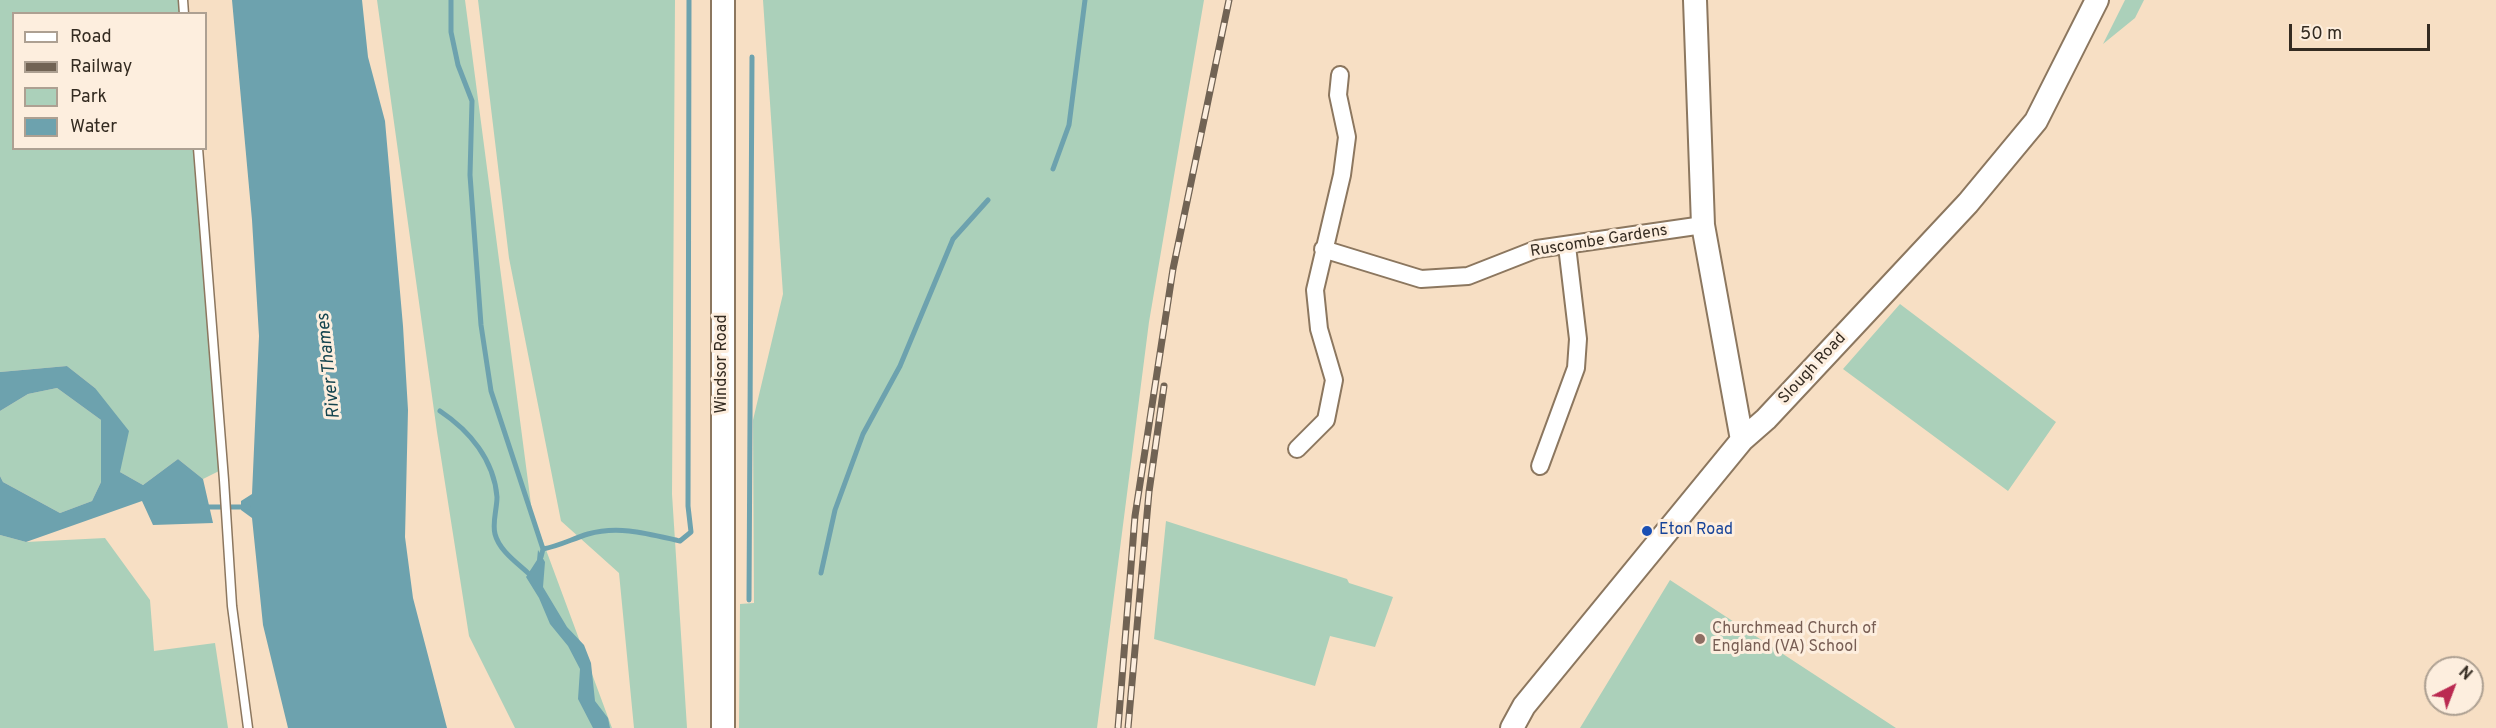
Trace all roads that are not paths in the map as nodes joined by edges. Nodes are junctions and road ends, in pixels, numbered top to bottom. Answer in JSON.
{"nodes":[{"id":1,"x":723,"y":0,"type":"edge"},
{"id":2,"x":1695,"y":0,"type":"edge"},
{"id":3,"x":2097,"y":0,"type":"edge"},
{"id":4,"x":1340,"y":75,"type":"dead end"},
{"id":5,"x":198,"y":150,"type":"edge"},
{"id":6,"x":1703,"y":225,"type":"junction"},
{"id":7,"x":1567,"y":246,"type":"junction"},
{"id":8,"x":1323,"y":249,"type":"junction"},
{"id":9,"x":1742,"y":440,"type":"junction"},
{"id":10,"x":1297,"y":449,"type":"dead end"},
{"id":11,"x":1540,"y":466,"type":"dead end"},
{"id":12,"x":248,"y":728,"type":"edge"},
{"id":13,"x":723,"y":728,"type":"edge"},
{"id":14,"x":1512,"y":728,"type":"edge"}],
"edges":[{"from":1,"to":13,"type":"main road","name":"Windsor Road"},
{"from":2,"to":6,"type":"main road"},
{"from":3,"to":9,"type":"main road","name":"Slough Road"},
{"from":4,"to":8,"type":"street"},
{"from":5,"to":12,"type":"lane"},
{"from":6,"to":7,"type":"street","name":"Ruscombe Gardens"},
{"from":6,"to":9,"type":"main road"},
{"from":7,"to":8,"type":"street","name":"Ruscombe Gardens"},
{"from":7,"to":11,"type":"street"},
{"from":8,"to":10,"type":"street"},
{"from":9,"to":14,"type":"main road","name":"Slough Road"}]}
